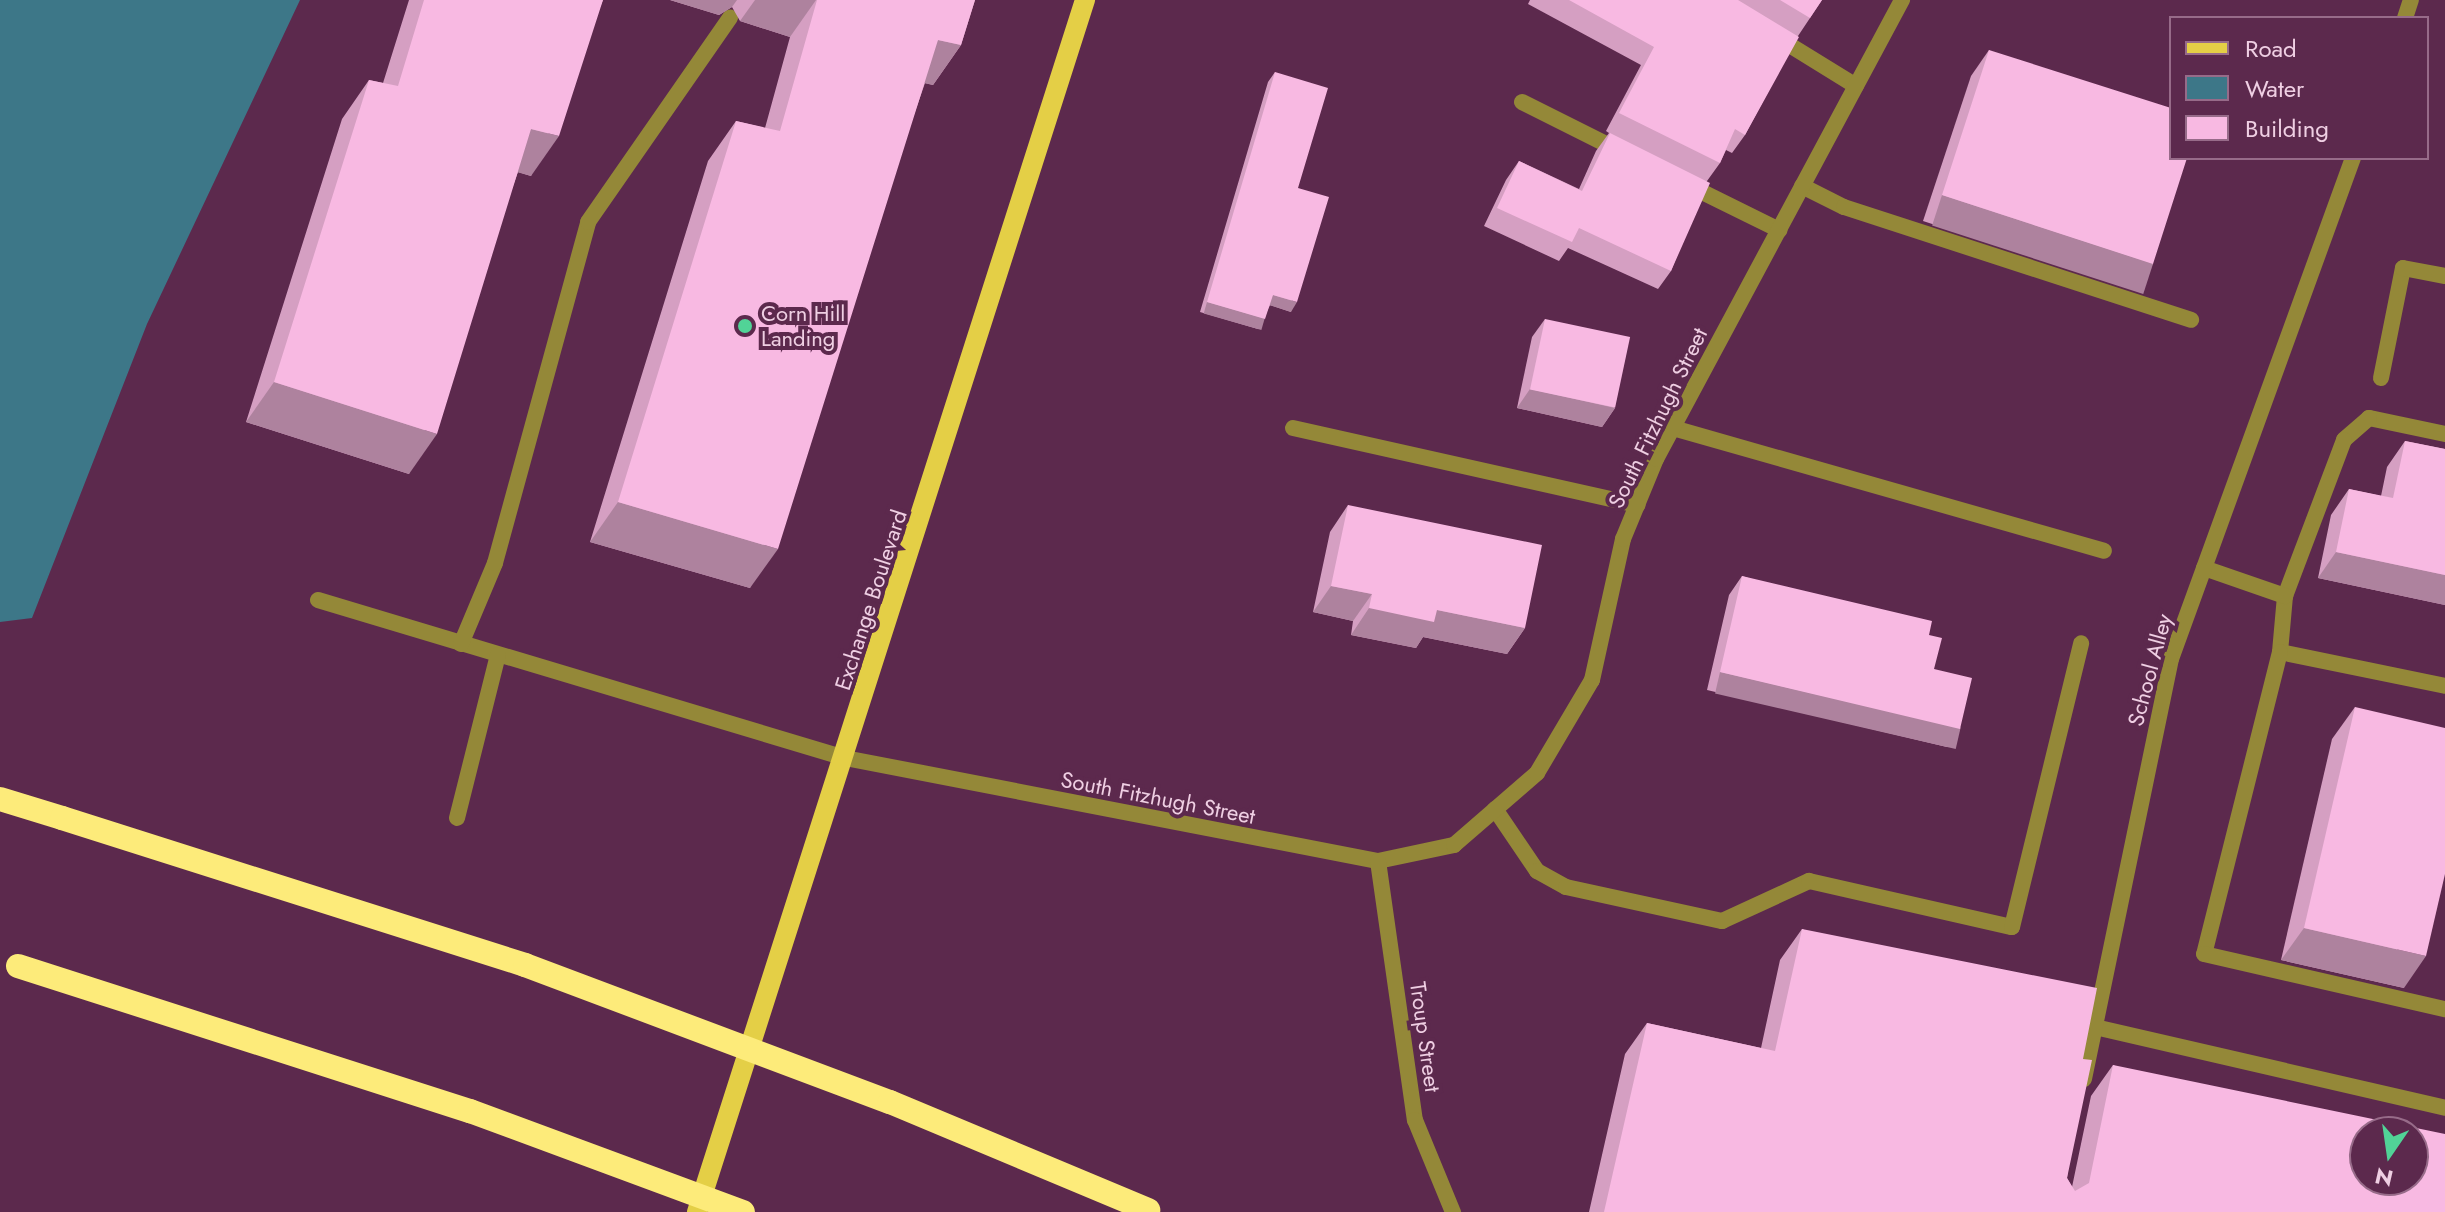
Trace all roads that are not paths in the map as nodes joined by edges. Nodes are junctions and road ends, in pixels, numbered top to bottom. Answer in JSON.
{"nodes":[{"id":1,"x":1085,"y":0,"type":"edge"},
{"id":2,"x":1902,"y":0,"type":"edge"},
{"id":3,"x":730,"y":18,"type":"dead end"},
{"id":4,"x":1755,"y":24,"type":"edge"},
{"id":5,"x":1856,"y":86,"type":"junction"},
{"id":6,"x":1522,"y":102,"type":"dead end"},
{"id":7,"x":1632,"y":157,"type":"edge"},
{"id":8,"x":2352,"y":160,"type":"edge"},
{"id":9,"x":1673,"y":177,"type":"edge"},
{"id":10,"x":1802,"y":186,"type":"junction"},
{"id":11,"x":1779,"y":230,"type":"junction"},
{"id":12,"x":2445,"y":276,"type":"edge"},
{"id":13,"x":2191,"y":320,"type":"dead end"},
{"id":14,"x":2381,"y":378,"type":"dead end"},
{"id":15,"x":1293,"y":428,"type":"dead end"},
{"id":16,"x":1673,"y":428,"type":"junction"},
{"id":17,"x":2445,"y":434,"type":"edge"},
{"id":18,"x":1637,"y":505,"type":"junction"},
{"id":19,"x":2104,"y":551,"type":"dead end"},
{"id":20,"x":2204,"y":568,"type":"junction"},
{"id":21,"x":2285,"y":596,"type":"junction"},
{"id":22,"x":318,"y":600,"type":"dead end"},
{"id":23,"x":2081,"y":643,"type":"dead end"},
{"id":24,"x":461,"y":644,"type":"junction"},
{"id":25,"x":2280,"y":652,"type":"junction"},
{"id":26,"x":498,"y":655,"type":"junction"},
{"id":27,"x":2445,"y":686,"type":"edge"},
{"id":28,"x":845,"y":758,"type":"junction"},
{"id":29,"x":0,"y":799,"type":"edge"},
{"id":30,"x":1495,"y":809,"type":"junction"},
{"id":31,"x":457,"y":818,"type":"dead end"},
{"id":32,"x":1378,"y":861,"type":"junction"},
{"id":33,"x":0,"y":960,"type":"edge"},
{"id":34,"x":2445,"y":1009,"type":"edge"},
{"id":35,"x":2095,"y":1027,"type":"junction"},
{"id":36,"x":2079,"y":1104,"type":"edge"},
{"id":37,"x":2445,"y":1108,"type":"edge"},
{"id":38,"x":1150,"y":1211,"type":"edge"},
{"id":39,"x":697,"y":1212,"type":"edge"},
{"id":40,"x":743,"y":1212,"type":"edge"},
{"id":41,"x":1453,"y":1212,"type":"edge"}],
"edges":[{"from":1,"to":28,"type":"main road","name":"Exchange Boulevard"},
{"from":2,"to":5,"type":"street","name":"South Fitzhugh Street"},
{"from":3,"to":24,"type":"street"},
{"from":4,"to":5,"type":"street"},
{"from":5,"to":10,"type":"street","name":"South Fitzhugh Street"},
{"from":6,"to":7,"type":"street"},
{"from":8,"to":20,"type":"street","name":"School Alley"},
{"from":9,"to":11,"type":"street"},
{"from":10,"to":11,"type":"street","name":"South Fitzhugh Street"},
{"from":10,"to":13,"type":"street"},
{"from":11,"to":16,"type":"street","name":"South Fitzhugh Street"},
{"from":12,"to":14,"type":"street"},
{"from":15,"to":18,"type":"street"},
{"from":16,"to":18,"type":"street","name":"South Fitzhugh Street"},
{"from":16,"to":19,"type":"street"},
{"from":17,"to":21,"type":"street"},
{"from":18,"to":30,"type":"street","name":"South Fitzhugh Street"},
{"from":20,"to":21,"type":"street"},
{"from":20,"to":35,"type":"street","name":"School Alley"},
{"from":21,"to":25,"type":"street"},
{"from":22,"to":24,"type":"street","name":"South Fitzhugh Street"},
{"from":23,"to":30,"type":"street"},
{"from":24,"to":26,"type":"street","name":"South Fitzhugh Street"},
{"from":25,"to":27,"type":"street"},
{"from":25,"to":34,"type":"street"},
{"from":26,"to":28,"type":"street","name":"South Fitzhugh Street"},
{"from":26,"to":31,"type":"street"},
{"from":28,"to":32,"type":"street","name":"South Fitzhugh Street"},
{"from":28,"to":39,"type":"main road","name":"Exchange Boulevard"},
{"from":29,"to":38,"type":"highway","bridge":true},
{"from":30,"to":32,"type":"street","name":"South Fitzhugh Street"},
{"from":32,"to":41,"type":"street","name":"Troup Street"},
{"from":33,"to":40,"type":"highway","bridge":true},
{"from":35,"to":36,"type":"street","name":"School Alley"},
{"from":35,"to":37,"type":"street"}]}
